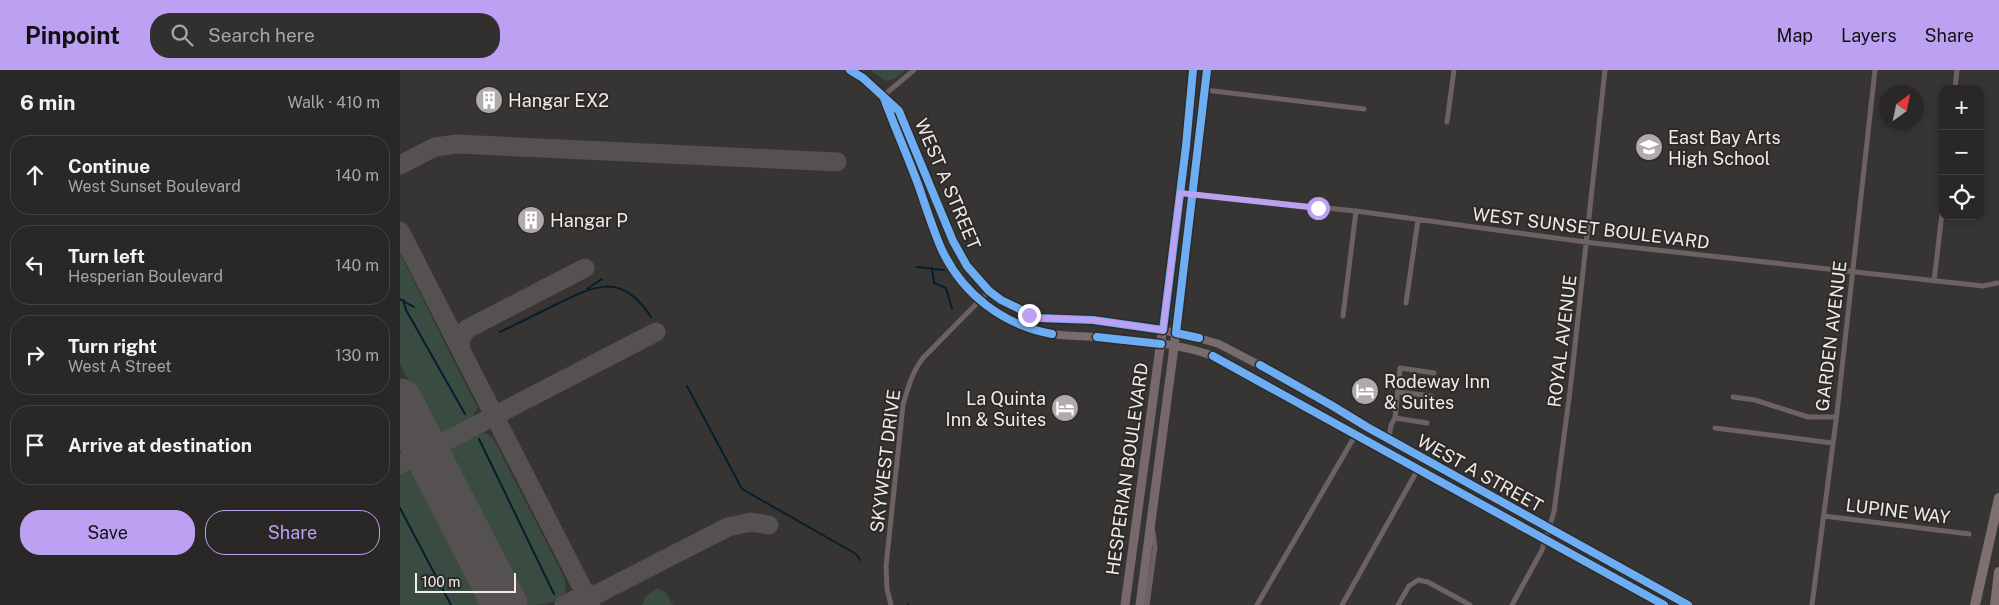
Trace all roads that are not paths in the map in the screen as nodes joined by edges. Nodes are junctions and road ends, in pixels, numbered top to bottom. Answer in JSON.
{"nodes":[{"id":1,"x":850,"y":70,"type":"edge"},
{"id":2,"x":914,"y":70,"type":"edge"},
{"id":3,"x":1193,"y":70,"type":"edge"},
{"id":4,"x":1207,"y":70,"type":"edge"},
{"id":5,"x":1454,"y":70,"type":"edge"},
{"id":6,"x":1605,"y":70,"type":"edge"},
{"id":7,"x":1875,"y":70,"type":"edge"},
{"id":8,"x":1957,"y":70,"type":"edge"},
{"id":9,"x":1955,"y":85,"type":"edge"},
{"id":10,"x":1205,"y":90,"type":"junction"},
{"id":11,"x":883,"y":96,"type":"junction"},
{"id":12,"x":1364,"y":109,"type":"dead end"},
{"id":13,"x":1447,"y":122,"type":"dead end"},
{"id":14,"x":1180,"y":193,"type":"junction"},
{"id":15,"x":1193,"y":195,"type":"junction"},
{"id":16,"x":1356,"y":212,"type":"junction"},
{"id":17,"x":1418,"y":220,"type":"junction"},
{"id":18,"x":1941,"y":220,"type":"edge"},
{"id":19,"x":1587,"y":242,"type":"junction"},
{"id":20,"x":1852,"y":271,"type":"junction"},
{"id":21,"x":1934,"y":281,"type":"junction"},
{"id":22,"x":1997,"y":282,"type":"dead end"},
{"id":23,"x":989,"y":291,"type":"junction"},
{"id":24,"x":980,"y":300,"type":"junction"},
{"id":25,"x":1406,"y":304,"type":"dead end"},
{"id":26,"x":1343,"y":316,"type":"dead end"},
{"id":27,"x":1163,"y":330,"type":"junction"},
{"id":28,"x":1176,"y":333,"type":"junction"},
{"id":29,"x":1160,"y":344,"type":"junction"},
{"id":30,"x":1174,"y":347,"type":"junction"},
{"id":31,"x":1434,"y":373,"type":"dead end"},
{"id":32,"x":1301,"y":388,"type":"junction"},
{"id":33,"x":1398,"y":392,"type":"junction"},
{"id":34,"x":1282,"y":394,"type":"junction"},
{"id":35,"x":1432,"y":396,"type":"dead end"},
{"id":36,"x":1733,"y":397,"type":"dead end"},
{"id":37,"x":1836,"y":417,"type":"junction"},
{"id":38,"x":1395,"y":418,"type":"junction"},
{"id":39,"x":1427,"y":423,"type":"dead end"},
{"id":40,"x":1367,"y":427,"type":"junction"},
{"id":41,"x":1715,"y":428,"type":"dead end"},
{"id":42,"x":1356,"y":434,"type":"junction"},
{"id":43,"x":1389,"y":439,"type":"junction"},
{"id":44,"x":1832,"y":443,"type":"junction"},
{"id":45,"x":1418,"y":469,"type":"junction"},
{"id":46,"x":1999,"y":498,"type":"edge"},
{"id":47,"x":1824,"y":516,"type":"junction"},
{"id":48,"x":1151,"y":519,"type":"junction"},
{"id":49,"x":1549,"y":528,"type":"junction"},
{"id":50,"x":1969,"y":534,"type":"dead end"},
{"id":51,"x":1545,"y":539,"type":"junction"},
{"id":52,"x":1999,"y":572,"type":"edge"},
{"id":53,"x":891,"y":605,"type":"edge"},
{"id":54,"x":1125,"y":605,"type":"edge"},
{"id":55,"x":1140,"y":605,"type":"edge"},
{"id":56,"x":1147,"y":605,"type":"edge"},
{"id":57,"x":1257,"y":605,"type":"edge"},
{"id":58,"x":1342,"y":605,"type":"edge"},
{"id":59,"x":1398,"y":605,"type":"edge"},
{"id":60,"x":1470,"y":605,"type":"edge"},
{"id":61,"x":1512,"y":605,"type":"edge"},
{"id":62,"x":1664,"y":605,"type":"edge"},
{"id":63,"x":1688,"y":605,"type":"edge"},
{"id":64,"x":1812,"y":605,"type":"edge"},
{"id":65,"x":1975,"y":605,"type":"edge"},
{"id":66,"x":1995,"y":605,"type":"edge"}],
"edges":[{"from":1,"to":11,"type":"street"},
{"from":2,"to":11,"type":"street"},
{"from":3,"to":14,"type":"main road","name":"HESPERIAN BOULEVARD"},
{"from":4,"to":10,"type":"main road","name":"HESPERIAN BOULEVARD"},
{"from":5,"to":13,"type":"street"},
{"from":6,"to":19,"type":"street","name":"ROYAL AVENUE"},
{"from":7,"to":20,"type":"street","name":"GARDEN AVENUE"},
{"from":8,"to":9,"type":"street"},
{"from":10,"to":12,"type":"street"},
{"from":10,"to":15,"type":"main road","name":"HESPERIAN BOULEVARD"},
{"from":11,"to":23,"type":"street","name":"WEST A STREET"},
{"from":11,"to":24,"type":"street","name":"WEST A STREET"},
{"from":14,"to":15,"type":"street","name":"WEST SUNSET BOULEVARD"},
{"from":14,"to":27,"type":"main road","name":"HESPERIAN BOULEVARD"},
{"from":15,"to":16,"type":"street","name":"WEST SUNSET BOULEVARD"},
{"from":15,"to":28,"type":"main road","name":"HESPERIAN BOULEVARD"},
{"from":16,"to":17,"type":"street","name":"WEST SUNSET BOULEVARD"},
{"from":16,"to":26,"type":"street"},
{"from":17,"to":19,"type":"street","name":"WEST SUNSET BOULEVARD"},
{"from":17,"to":25,"type":"street"},
{"from":18,"to":21,"type":"street"},
{"from":19,"to":20,"type":"street","name":"WEST SUNSET BOULEVARD"},
{"from":19,"to":49,"type":"street","name":"ROYAL AVENUE"},
{"from":20,"to":21,"type":"street","name":"WEST SUNSET BOULEVARD"},
{"from":20,"to":37,"type":"street","name":"GARDEN AVENUE"},
{"from":21,"to":22,"type":"street","name":"WEST SUNSET BOULEVARD"},
{"from":23,"to":24,"type":"street","name":"SKYWEST DRIVE"},
{"from":23,"to":27,"type":"main road","name":"WEST A STREET"},
{"from":24,"to":29,"type":"main road","name":"WEST A STREET"},
{"from":24,"to":53,"type":"street","name":"SKYWEST DRIVE"},
{"from":27,"to":28,"type":"main road","name":"WEST A STREET"},
{"from":27,"to":29,"type":"main road","name":"HESPERIAN BOULEVARD"},
{"from":28,"to":30,"type":"main road","name":"HESPERIAN BOULEVARD"},
{"from":28,"to":32,"type":"main road","name":"WEST A STREET"},
{"from":29,"to":30,"type":"main road","name":"WEST A STREET"},
{"from":29,"to":54,"type":"main road","name":"HESPERIAN BOULEVARD"},
{"from":30,"to":34,"type":"main road","name":"WEST A STREET"},
{"from":30,"to":48,"type":"main road","name":"HESPERIAN BOULEVARD"},
{"from":31,"to":33,"type":"street"},
{"from":32,"to":34,"type":"main road"},
{"from":32,"to":40,"type":"main road","name":"WEST A STREET"},
{"from":33,"to":35,"type":"street"},
{"from":33,"to":38,"type":"street"},
{"from":34,"to":42,"type":"main road","name":"WEST A STREET"},
{"from":36,"to":37,"type":"street"},
{"from":37,"to":44,"type":"street","name":"GARDEN AVENUE"},
{"from":38,"to":39,"type":"street"},
{"from":38,"to":43,"type":"street"},
{"from":40,"to":42,"type":"main road"},
{"from":40,"to":43,"type":"main road","name":"WEST A STREET"},
{"from":41,"to":44,"type":"street"},
{"from":42,"to":45,"type":"main road","name":"WEST A STREET"},
{"from":42,"to":57,"type":"street"},
{"from":43,"to":49,"type":"main road","name":"WEST A STREET"},
{"from":44,"to":47,"type":"street","name":"GARDEN AVENUE"},
{"from":45,"to":51,"type":"main road","name":"WEST A STREET"},
{"from":45,"to":58,"type":"street"},
{"from":46,"to":65,"type":"highway"},
{"from":47,"to":50,"type":"street","name":"LUPINE WAY"},
{"from":47,"to":64,"type":"street","name":"GARDEN AVENUE"},
{"from":48,"to":55,"type":"main road","name":"HESPERIAN BOULEVARD"},
{"from":48,"to":56,"type":"street","name":"HESPERIAN BOULEVARD"},
{"from":49,"to":51,"type":"street","name":"ROYAL AVENUE"},
{"from":49,"to":63,"type":"main road","name":"WEST A STREET"},
{"from":51,"to":61,"type":"street","name":"ROYAL AVENUE"},
{"from":51,"to":62,"type":"main road","name":"WEST A STREET"},
{"from":52,"to":66,"type":"highway"},
{"from":59,"to":60,"type":"street"}]}
